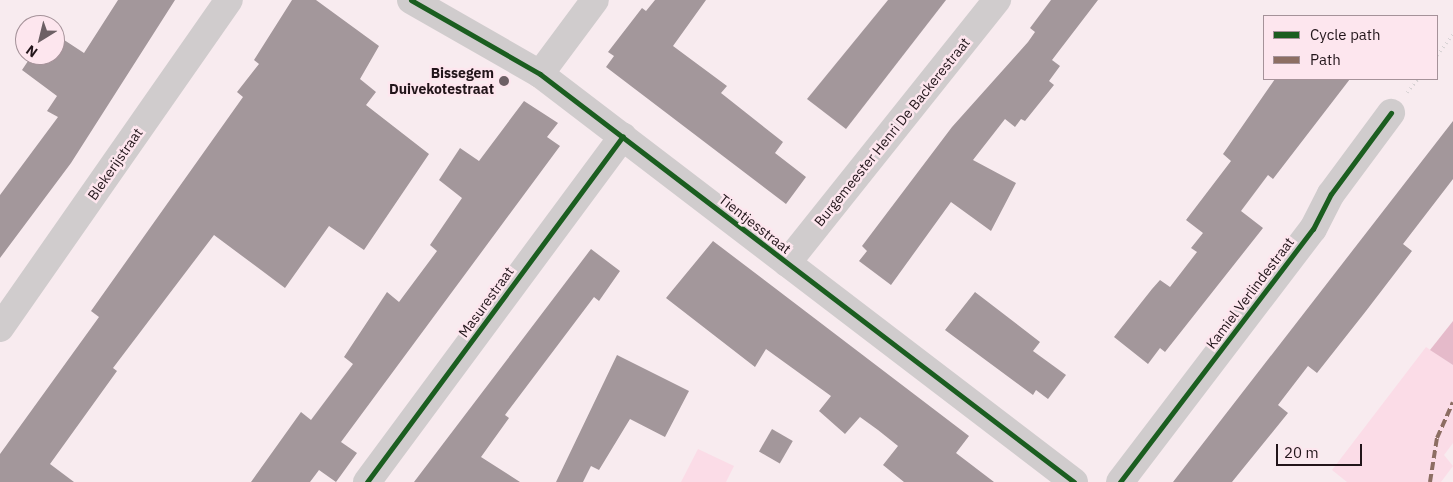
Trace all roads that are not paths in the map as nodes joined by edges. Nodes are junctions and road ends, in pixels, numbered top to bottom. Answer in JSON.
{"nodes":[{"id":1,"x":230,"y":0,"type":"edge"},
{"id":2,"x":411,"y":0,"type":"edge"},
{"id":3,"x":595,"y":0,"type":"edge"},
{"id":4,"x":997,"y":0,"type":"edge"},
{"id":5,"x":540,"y":74,"type":"junction"},
{"id":6,"x":1391,"y":113,"type":"dead end"},
{"id":7,"x":623,"y":136,"type":"junction"},
{"id":8,"x":787,"y":263,"type":"junction"},
{"id":9,"x":0,"y":328,"type":"edge"},
{"id":10,"x":367,"y":482,"type":"edge"},
{"id":11,"x":1074,"y":482,"type":"edge"},
{"id":12,"x":1120,"y":482,"type":"edge"}],
"edges":[{"from":1,"to":9,"type":"street","name":"Blekerijstraat"},
{"from":2,"to":5,"type":"street","name":"Tientjesstraat"},
{"from":3,"to":5,"type":"street"},
{"from":4,"to":8,"type":"street","name":"Burgemeester Henri De Backerestraat"},
{"from":5,"to":7,"type":"street","name":"Tientjesstraat"},
{"from":6,"to":12,"type":"street","name":"Kamiel Verlindestraat"},
{"from":7,"to":8,"type":"street","name":"Tientjesstraat"},
{"from":7,"to":10,"type":"street","name":"Masurestraat"},
{"from":8,"to":11,"type":"street","name":"Tientjesstraat"}]}
